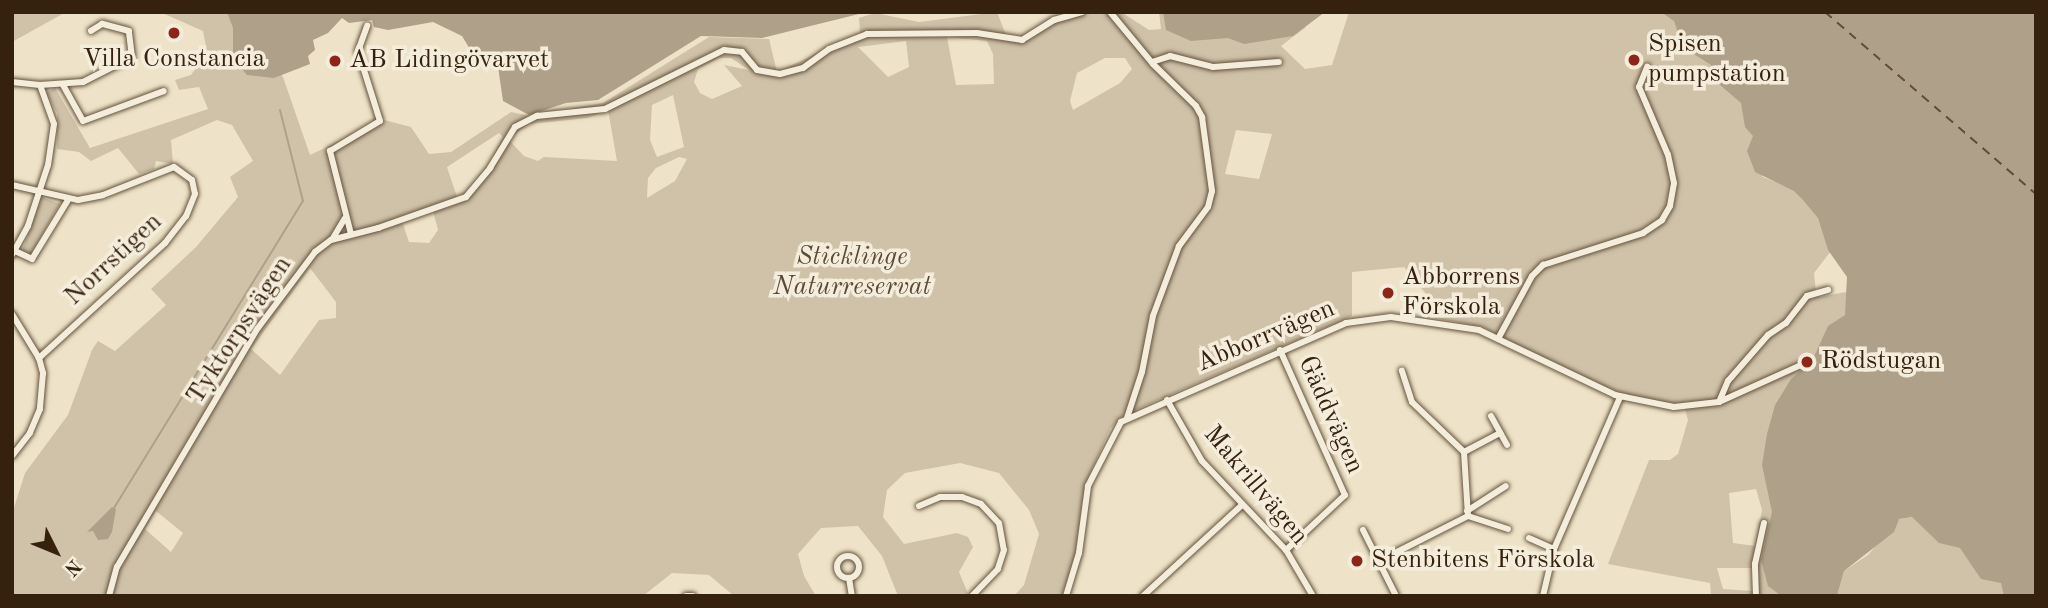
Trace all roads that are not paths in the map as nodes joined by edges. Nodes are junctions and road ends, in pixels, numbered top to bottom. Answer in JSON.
{"nodes":[{"id":1,"x":1082,"y":12,"type":"edge"},
{"id":2,"x":1110,"y":12,"type":"edge"},
{"id":3,"x":368,"y":26,"type":"dead end"},
{"id":4,"x":91,"y":31,"type":"dead end"},
{"id":5,"x":1152,"y":62,"type":"junction"},
{"id":6,"x":1279,"y":62,"type":"dead end"},
{"id":7,"x":1647,"y":67,"type":"dead end"},
{"id":8,"x":12,"y":82,"type":"edge"},
{"id":9,"x":40,"y":85,"type":"junction"},
{"id":10,"x":63,"y":85,"type":"junction"},
{"id":11,"x":164,"y":91,"type":"dead end"},
{"id":12,"x":12,"y":185,"type":"edge"},
{"id":13,"x":39,"y":192,"type":"junction"},
{"id":14,"x":68,"y":200,"type":"junction"},
{"id":15,"x":346,"y":216,"type":"junction"},
{"id":16,"x":351,"y":234,"type":"junction"},
{"id":17,"x":331,"y":240,"type":"junction"},
{"id":18,"x":14,"y":253,"type":"edge"},
{"id":19,"x":1828,"y":289,"type":"dead end"},
{"id":20,"x":12,"y":314,"type":"edge"},
{"id":21,"x":1499,"y":337,"type":"junction"},
{"id":22,"x":1280,"y":350,"type":"junction"},
{"id":23,"x":39,"y":358,"type":"junction"},
{"id":24,"x":1803,"y":364,"type":"dead end"},
{"id":25,"x":1402,"y":372,"type":"dead end"},
{"id":26,"x":1620,"y":397,"type":"junction"},
{"id":27,"x":1167,"y":400,"type":"junction"},
{"id":28,"x":1719,"y":402,"type":"junction"},
{"id":29,"x":1491,"y":416,"type":"dead end"},
{"id":30,"x":1126,"y":418,"type":"junction"},
{"id":31,"x":1500,"y":433,"type":"junction"},
{"id":32,"x":1507,"y":444,"type":"dead end"},
{"id":33,"x":1464,"y":452,"type":"junction"},
{"id":34,"x":12,"y":456,"type":"edge"},
{"id":35,"x":1506,"y":486,"type":"dead end"},
{"id":36,"x":919,"y":506,"type":"dead end"},
{"id":37,"x":1241,"y":506,"type":"junction"},
{"id":38,"x":1467,"y":514,"type":"junction"},
{"id":39,"x":1763,"y":523,"type":"dead end"},
{"id":40,"x":1508,"y":529,"type":"dead end"},
{"id":41,"x":1363,"y":530,"type":"dead end"},
{"id":42,"x":1529,"y":538,"type":"dead end"},
{"id":43,"x":1553,"y":549,"type":"junction"},
{"id":44,"x":1286,"y":550,"type":"junction"},
{"id":45,"x":1379,"y":561,"type":"junction"},
{"id":46,"x":849,"y":578,"type":"dead end"},
{"id":47,"x":109,"y":596,"type":"edge"},
{"id":48,"x":685,"y":596,"type":"edge"},
{"id":49,"x":693,"y":596,"type":"edge"},
{"id":50,"x":852,"y":596,"type":"edge"},
{"id":51,"x":972,"y":596,"type":"edge"},
{"id":52,"x":1066,"y":596,"type":"edge"},
{"id":53,"x":1143,"y":596,"type":"edge"},
{"id":54,"x":1313,"y":596,"type":"edge"},
{"id":55,"x":1396,"y":596,"type":"edge"},
{"id":56,"x":1543,"y":596,"type":"edge"},
{"id":57,"x":1756,"y":596,"type":"edge"}],
"edges":[{"from":1,"to":16,"type":"street","name":"Tyktorpsvägen"},
{"from":2,"to":5,"type":"street"},
{"from":3,"to":15,"type":"street"},
{"from":4,"to":10,"type":"street"},
{"from":5,"to":6,"type":"street"},
{"from":5,"to":30,"type":"street"},
{"from":7,"to":21,"type":"street"},
{"from":8,"to":9,"type":"street"},
{"from":9,"to":10,"type":"street"},
{"from":9,"to":13,"type":"street"},
{"from":10,"to":11,"type":"street"},
{"from":12,"to":13,"type":"street","name":"Norrstigen"},
{"from":13,"to":14,"type":"street","name":"Norrstigen"},
{"from":13,"to":18,"type":"street"},
{"from":14,"to":18,"type":"street"},
{"from":14,"to":23,"type":"street","name":"Norrstigen"},
{"from":15,"to":16,"type":"street"},
{"from":15,"to":17,"type":"street"},
{"from":16,"to":17,"type":"street","name":"Tyktorpsvägen"},
{"from":17,"to":47,"type":"street","name":"Tyktorpsvägen"},
{"from":19,"to":28,"type":"street"},
{"from":20,"to":23,"type":"street"},
{"from":21,"to":22,"type":"street","name":"Abborrvägen"},
{"from":21,"to":26,"type":"street","name":"Abborrvägen"},
{"from":22,"to":27,"type":"street","name":"Abborrvägen"},
{"from":22,"to":44,"type":"street","name":"Gäddvägen"},
{"from":23,"to":34,"type":"street"},
{"from":24,"to":28,"type":"street","name":"Abborrvägen"},
{"from":25,"to":33,"type":"street"},
{"from":26,"to":28,"type":"street","name":"Abborrvägen"},
{"from":26,"to":43,"type":"street"},
{"from":27,"to":30,"type":"street","name":"Abborrvägen"},
{"from":27,"to":37,"type":"street","name":"Makrillvägen"},
{"from":29,"to":31,"type":"street"},
{"from":30,"to":52,"type":"street"},
{"from":31,"to":32,"type":"street"},
{"from":31,"to":33,"type":"street"},
{"from":33,"to":38,"type":"street"},
{"from":35,"to":38,"type":"street"},
{"from":36,"to":51,"type":"street"},
{"from":37,"to":44,"type":"street","name":"Makrillvägen"},
{"from":37,"to":53,"type":"street"},
{"from":38,"to":40,"type":"street"},
{"from":38,"to":45,"type":"street"},
{"from":39,"to":57,"type":"street"},
{"from":41,"to":45,"type":"street"},
{"from":42,"to":43,"type":"street"},
{"from":43,"to":56,"type":"street"},
{"from":44,"to":54,"type":"street","name":"Makrillvägen"},
{"from":45,"to":55,"type":"street"},
{"from":46,"to":50,"type":"street"},
{"from":48,"to":49,"type":"street"}]}
